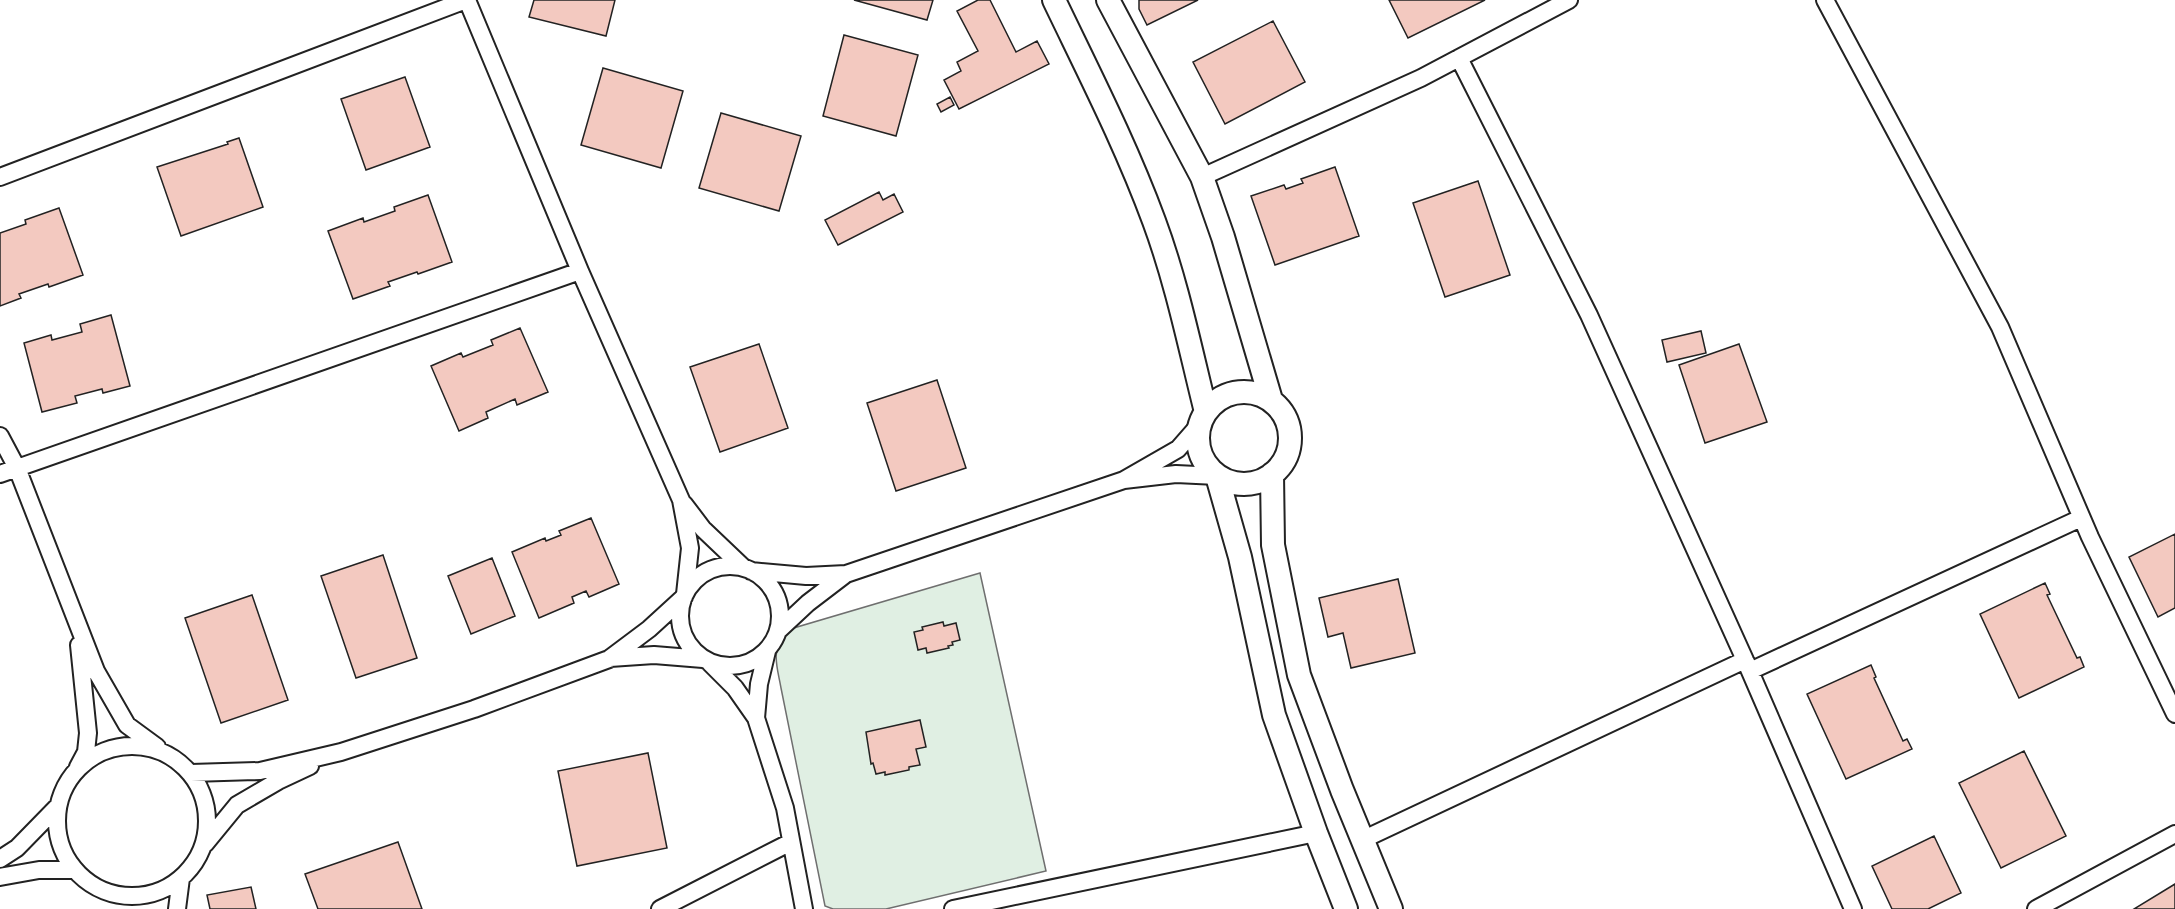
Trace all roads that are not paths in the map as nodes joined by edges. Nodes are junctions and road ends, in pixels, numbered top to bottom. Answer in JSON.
{"nodes":[{"id":1,"x":466,"y":0,"type":"edge"},
{"id":2,"x":1054,"y":0,"type":"edge"},
{"id":3,"x":1108,"y":0,"type":"edge"},
{"id":4,"x":1569,"y":0,"type":"edge"},
{"id":5,"x":1825,"y":0,"type":"edge"},
{"id":6,"x":1540,"y":7,"type":"edge"},
{"id":7,"x":1459,"y":58,"type":"junction"},
{"id":8,"x":0,"y":177,"type":"edge"},
{"id":9,"x":1202,"y":177,"type":"junction"},
{"id":10,"x":580,"y":271,"type":"junction"},
{"id":11,"x":1271,"y":400,"type":"junction"},
{"id":12,"x":1202,"y":418,"type":"junction"},
{"id":13,"x":0,"y":436,"type":"edge"},
{"id":14,"x":17,"y":468,"type":"junction"},
{"id":15,"x":0,"y":474,"type":"edge"},
{"id":16,"x":1272,"y":474,"type":"junction"},
{"id":17,"x":1217,"y":476,"type":"junction"},
{"id":18,"x":1124,"y":480,"type":"junction"},
{"id":19,"x":681,"y":501,"type":"junction"},
{"id":20,"x":2081,"y":518,"type":"junction"},
{"id":21,"x":747,"y":569,"type":"junction"},
{"id":22,"x":846,"y":574,"type":"junction"},
{"id":23,"x":684,"y":595,"type":"junction"},
{"id":24,"x":77,"y":623,"type":"junction"},
{"id":25,"x":778,"y":631,"type":"junction"},
{"id":26,"x":766,"y":651,"type":"junction"},
{"id":27,"x":609,"y":658,"type":"junction"},
{"id":28,"x":706,"y":661,"type":"junction"},
{"id":29,"x":1748,"y":666,"type":"junction"},
{"id":30,"x":2175,"y":714,"type":"edge"},
{"id":31,"x":756,"y":718,"type":"junction"},
{"id":32,"x":164,"y":752,"type":"junction"},
{"id":33,"x":341,"y":752,"type":"junction"},
{"id":34,"x":76,"y":770,"type":"junction"},
{"id":35,"x":191,"y":773,"type":"junction"},
{"id":36,"x":58,"y":806,"type":"junction"},
{"id":37,"x":1316,"y":833,"type":"junction"},
{"id":38,"x":2175,"y":834,"type":"edge"},
{"id":39,"x":1362,"y":840,"type":"junction"},
{"id":40,"x":791,"y":842,"type":"junction"},
{"id":41,"x":203,"y":846,"type":"junction"},
{"id":42,"x":0,"y":859,"type":"edge"},
{"id":43,"x":74,"y":870,"type":"junction"},
{"id":44,"x":0,"y":877,"type":"edge"},
{"id":45,"x":181,"y":878,"type":"junction"},
{"id":46,"x":114,"y":893,"type":"junction"},
{"id":47,"x":127,"y":909,"type":"edge"},
{"id":48,"x":177,"y":909,"type":"edge"},
{"id":49,"x":660,"y":909,"type":"edge"},
{"id":50,"x":804,"y":909,"type":"edge"},
{"id":51,"x":952,"y":909,"type":"edge"},
{"id":52,"x":1346,"y":909,"type":"edge"},
{"id":53,"x":1391,"y":909,"type":"edge"},
{"id":54,"x":1853,"y":909,"type":"edge"},
{"id":55,"x":2036,"y":909,"type":"edge"}],
"edges":[{"from":1,"to":8,"type":"street"},
{"from":1,"to":10,"type":"street"},
{"from":2,"to":12,"type":"main road"},
{"from":3,"to":9,"type":"main road"},
{"from":4,"to":6,"type":"street"},
{"from":5,"to":20,"type":"street"},
{"from":6,"to":7,"type":"street"},
{"from":7,"to":9,"type":"street"},
{"from":7,"to":29,"type":"street"},
{"from":9,"to":11,"type":"main road"},
{"from":10,"to":14,"type":"street"},
{"from":10,"to":19,"type":"street"},
{"from":11,"to":12,"type":"main road"},
{"from":11,"to":16,"type":"main road"},
{"from":12,"to":17,"type":"main road"},
{"from":12,"to":18,"type":"street"},
{"from":13,"to":14,"type":"street"},
{"from":14,"to":15,"type":"street"},
{"from":14,"to":24,"type":"street"},
{"from":16,"to":17,"type":"main road"},
{"from":16,"to":39,"type":"main road"},
{"from":17,"to":18,"type":"street"},
{"from":17,"to":37,"type":"main road"},
{"from":18,"to":22,"type":"street"},
{"from":19,"to":21,"type":"street"},
{"from":19,"to":23,"type":"street"},
{"from":20,"to":29,"type":"street"},
{"from":20,"to":30,"type":"street"},
{"from":21,"to":22,"type":"street"},
{"from":21,"to":23,"type":"street"},
{"from":21,"to":25,"type":"street"},
{"from":22,"to":25,"type":"street"},
{"from":23,"to":27,"type":"street"},
{"from":23,"to":28,"type":"street"},
{"from":24,"to":32,"type":"street"},
{"from":24,"to":34,"type":"street"},
{"from":25,"to":26,"type":"street"},
{"from":26,"to":28,"type":"street"},
{"from":26,"to":31,"type":"street"},
{"from":27,"to":28,"type":"street"},
{"from":27,"to":33,"type":"street"},
{"from":28,"to":31,"type":"street"},
{"from":29,"to":39,"type":"street"},
{"from":29,"to":54,"type":"street"},
{"from":31,"to":40,"type":"street"},
{"from":32,"to":34,"type":"street"},
{"from":32,"to":35,"type":"street"},
{"from":33,"to":35,"type":"street"},
{"from":33,"to":41,"type":"street"},
{"from":34,"to":36,"type":"street"},
{"from":35,"to":41,"type":"street"},
{"from":36,"to":42,"type":"street"},
{"from":36,"to":43,"type":"street"},
{"from":37,"to":51,"type":"street"},
{"from":37,"to":52,"type":"main road"},
{"from":38,"to":55,"type":"street"},
{"from":39,"to":53,"type":"main road"},
{"from":40,"to":49,"type":"street"},
{"from":40,"to":50,"type":"street"},
{"from":41,"to":45,"type":"street"},
{"from":43,"to":44,"type":"street"},
{"from":43,"to":46,"type":"street"},
{"from":45,"to":46,"type":"street"},
{"from":45,"to":48,"type":"street"},
{"from":46,"to":47,"type":"street"}]}
